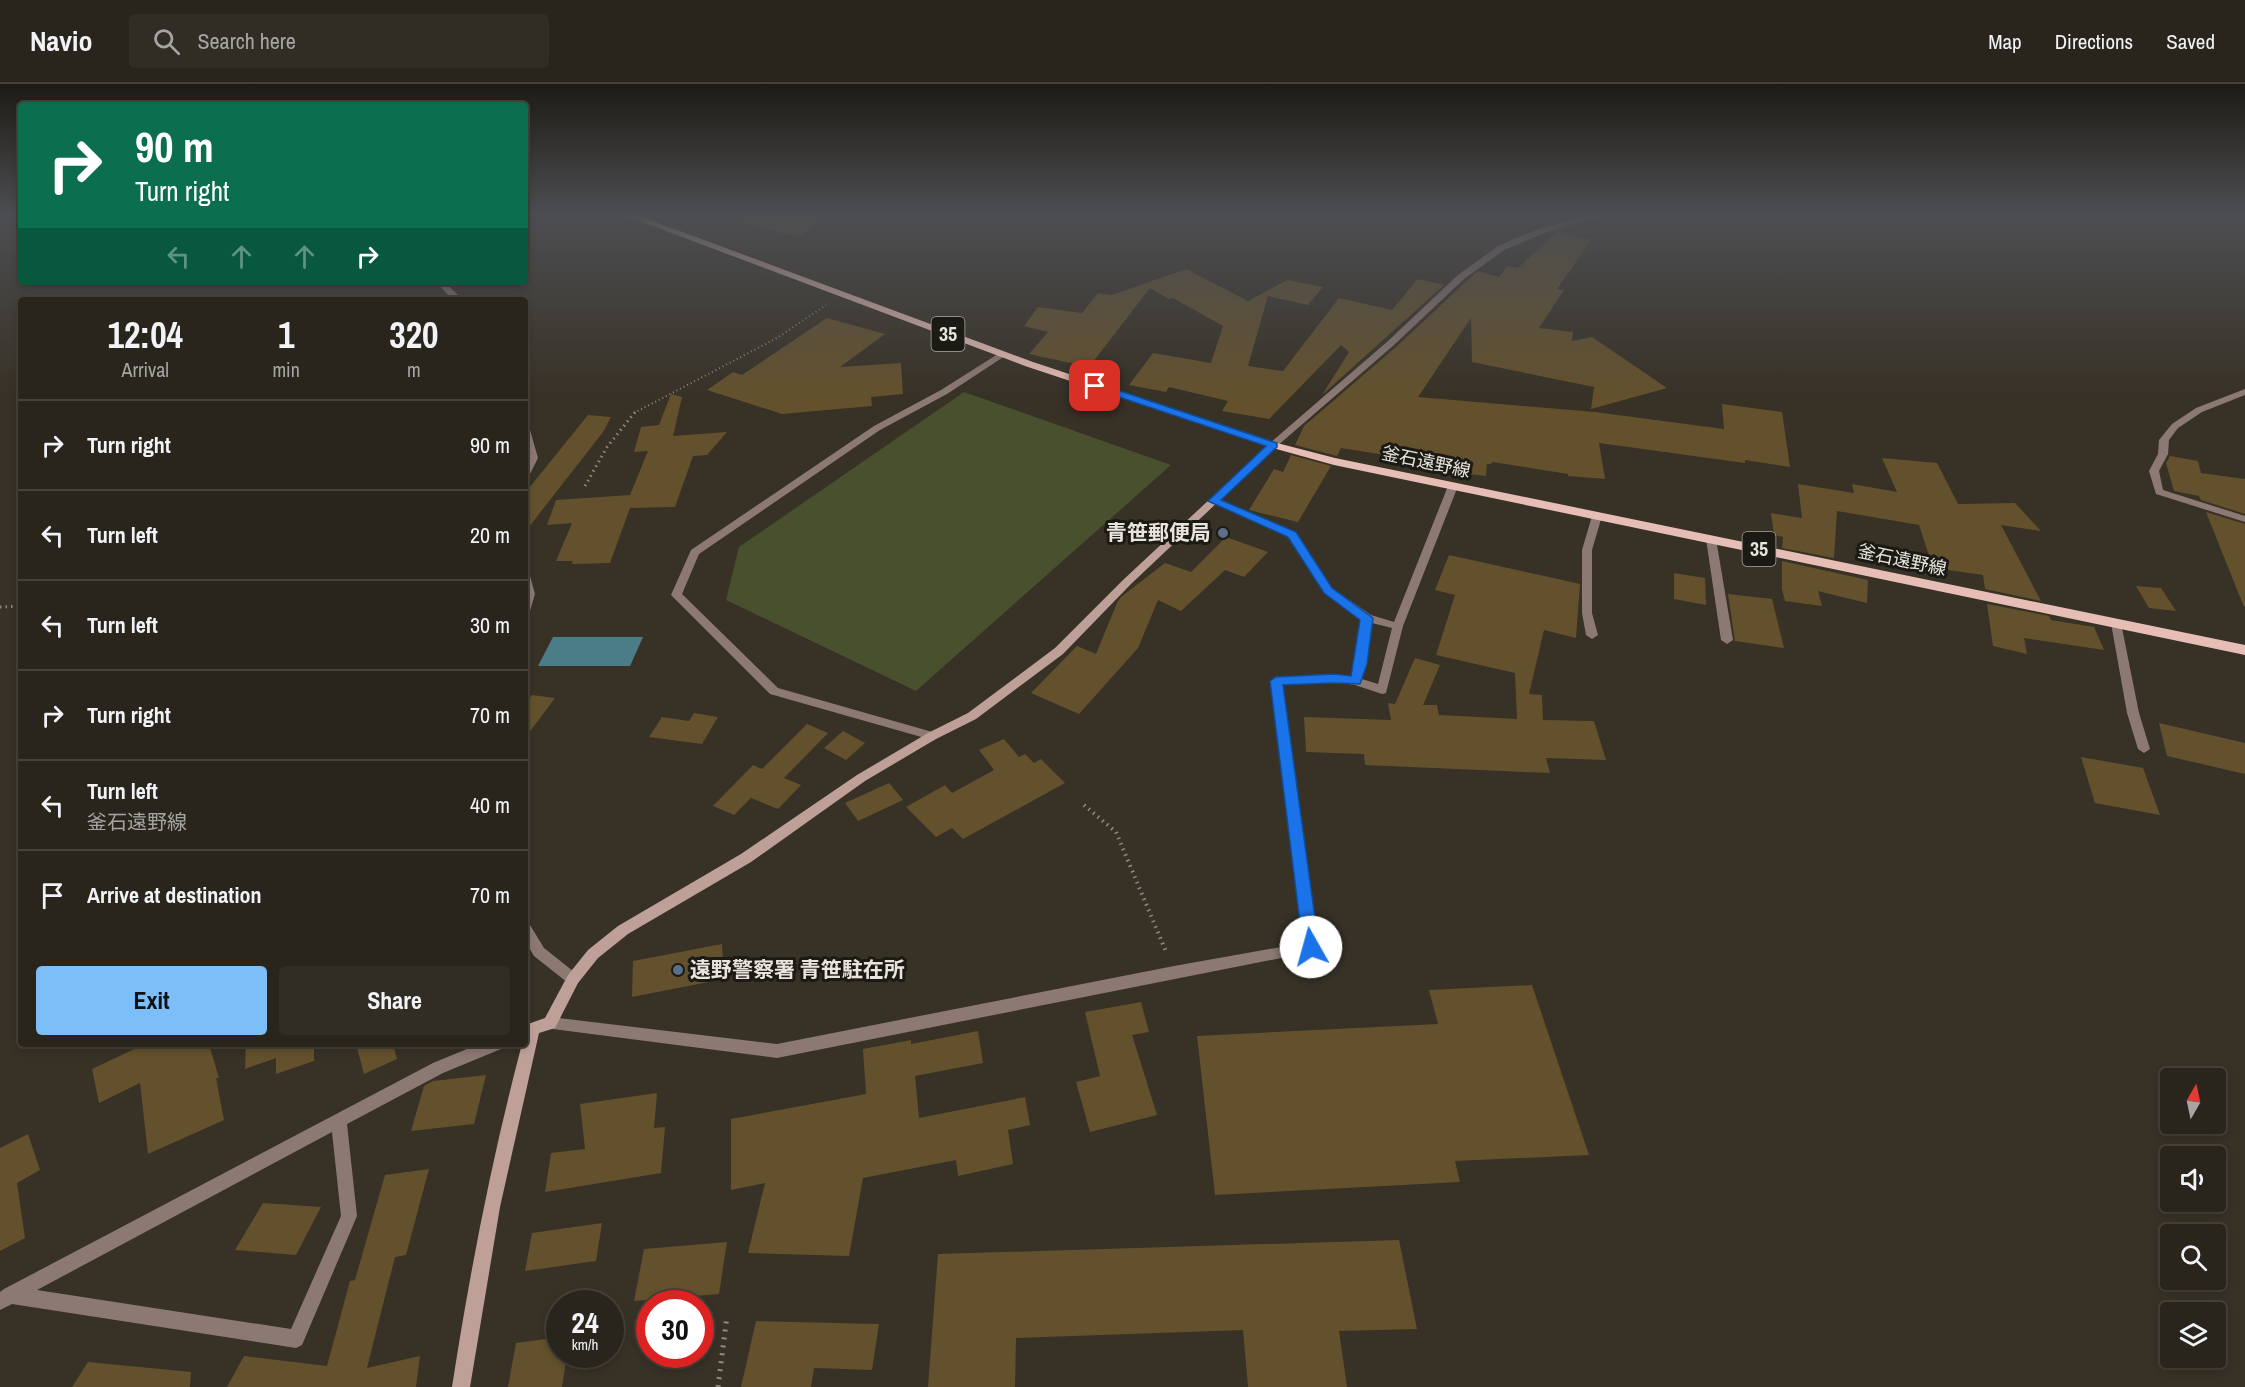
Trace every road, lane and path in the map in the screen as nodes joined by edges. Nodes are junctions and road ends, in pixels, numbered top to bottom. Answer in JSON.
{"nodes":[{"id":1,"x":788,"y":275,"type":"edge"},
{"id":2,"x":1464,"y":275,"type":"edge"},
{"id":3,"x":443,"y":285,"type":"edge"},
{"id":4,"x":842,"y":295,"type":"junction"},
{"id":5,"x":455,"y":297,"type":"edge"},
{"id":6,"x":1004,"y":354,"type":"junction"},
{"id":7,"x":2245,"y":392,"type":"edge"},
{"id":8,"x":528,"y":440,"type":"edge"},
{"id":9,"x":1273,"y":445,"type":"junction"},
{"id":10,"x":528,"y":468,"type":"edge"},
{"id":11,"x":585,"y":486,"type":"dead end"},
{"id":12,"x":1453,"y":486,"type":"junction"},
{"id":13,"x":1214,"y":501,"type":"junction"},
{"id":14,"x":1597,"y":516,"type":"junction"},
{"id":15,"x":2245,"y":519,"type":"edge"},
{"id":16,"x":1711,"y":539,"type":"junction"},
{"id":17,"x":528,"y":581,"type":"edge"},
{"id":18,"x":528,"y":605,"type":"edge"},
{"id":19,"x":18,"y":606,"type":"edge"},
{"id":20,"x":0,"y":607,"type":"edge"},
{"id":21,"x":1367,"y":618,"type":"junction"},
{"id":22,"x":2116,"y":623,"type":"junction"},
{"id":23,"x":1398,"y":626,"type":"junction"},
{"id":24,"x":1592,"y":635,"type":"dead end"},
{"id":25,"x":1727,"y":640,"type":"dead end"},
{"id":26,"x":2245,"y":650,"type":"edge"},
{"id":27,"x":1356,"y":681,"type":"junction"},
{"id":28,"x":932,"y":736,"type":"junction"},
{"id":29,"x":2144,"y":749,"type":"dead end"},
{"id":30,"x":1084,"y":805,"type":"dead end"},
{"id":31,"x":528,"y":934,"type":"edge"},
{"id":32,"x":1174,"y":972,"type":"junction"},
{"id":33,"x":573,"y":979,"type":"junction"},
{"id":34,"x":550,"y":1023,"type":"junction"},
{"id":35,"x":529,"y":1031,"type":"edge"},
{"id":36,"x":489,"y":1047,"type":"edge"},
{"id":37,"x":526,"y":1047,"type":"edge"},
{"id":38,"x":339,"y":1120,"type":"junction"},
{"id":39,"x":5,"y":1298,"type":"edge"},
{"id":40,"x":727,"y":1316,"type":"dead end"},
{"id":41,"x":461,"y":1387,"type":"edge"},
{"id":42,"x":718,"y":1387,"type":"edge"}],
"edges":[{"from":1,"to":4,"type":"main road","name":"釜石遠野線","number":"35"},
{"from":2,"to":9,"type":"street"},
{"from":3,"to":5,"type":"street"},
{"from":4,"to":6,"type":"main road","name":"釜石遠野線","number":"35"},
{"from":4,"to":11,"type":"path"},
{"from":6,"to":9,"type":"main road","name":"釜石遠野線","number":"35"},
{"from":6,"to":28,"type":"street"},
{"from":7,"to":15,"type":"street"},
{"from":8,"to":10,"type":"street"},
{"from":9,"to":12,"type":"main road","name":"釜石遠野線","number":"35"},
{"from":9,"to":13,"type":"street"},
{"from":12,"to":14,"type":"main road","name":"釜石遠野線","number":"35"},
{"from":12,"to":23,"type":"street"},
{"from":13,"to":21,"type":"street"},
{"from":13,"to":28,"type":"street"},
{"from":14,"to":16,"type":"main road","name":"釜石遠野線","number":"35"},
{"from":14,"to":24,"type":"street"},
{"from":16,"to":22,"type":"main road","name":"釜石遠野線","number":"35"},
{"from":16,"to":25,"type":"street"},
{"from":17,"to":18,"type":"street"},
{"from":19,"to":20,"type":"path"},
{"from":21,"to":23,"type":"street"},
{"from":21,"to":27,"type":"street"},
{"from":22,"to":26,"type":"main road","name":"釜石遠野線","number":"35"},
{"from":22,"to":29,"type":"street"},
{"from":23,"to":27,"type":"street"},
{"from":27,"to":32,"type":"street"},
{"from":28,"to":33,"type":"street"},
{"from":30,"to":32,"type":"path"},
{"from":31,"to":33,"type":"street"},
{"from":32,"to":34,"type":"street"},
{"from":33,"to":34,"type":"street"},
{"from":34,"to":35,"type":"street"},
{"from":36,"to":38,"type":"street"},
{"from":37,"to":41,"type":"street"},
{"from":38,"to":39,"type":"street"},
{"from":38,"to":39,"type":"street"},
{"from":40,"to":42,"type":"path"}]}
